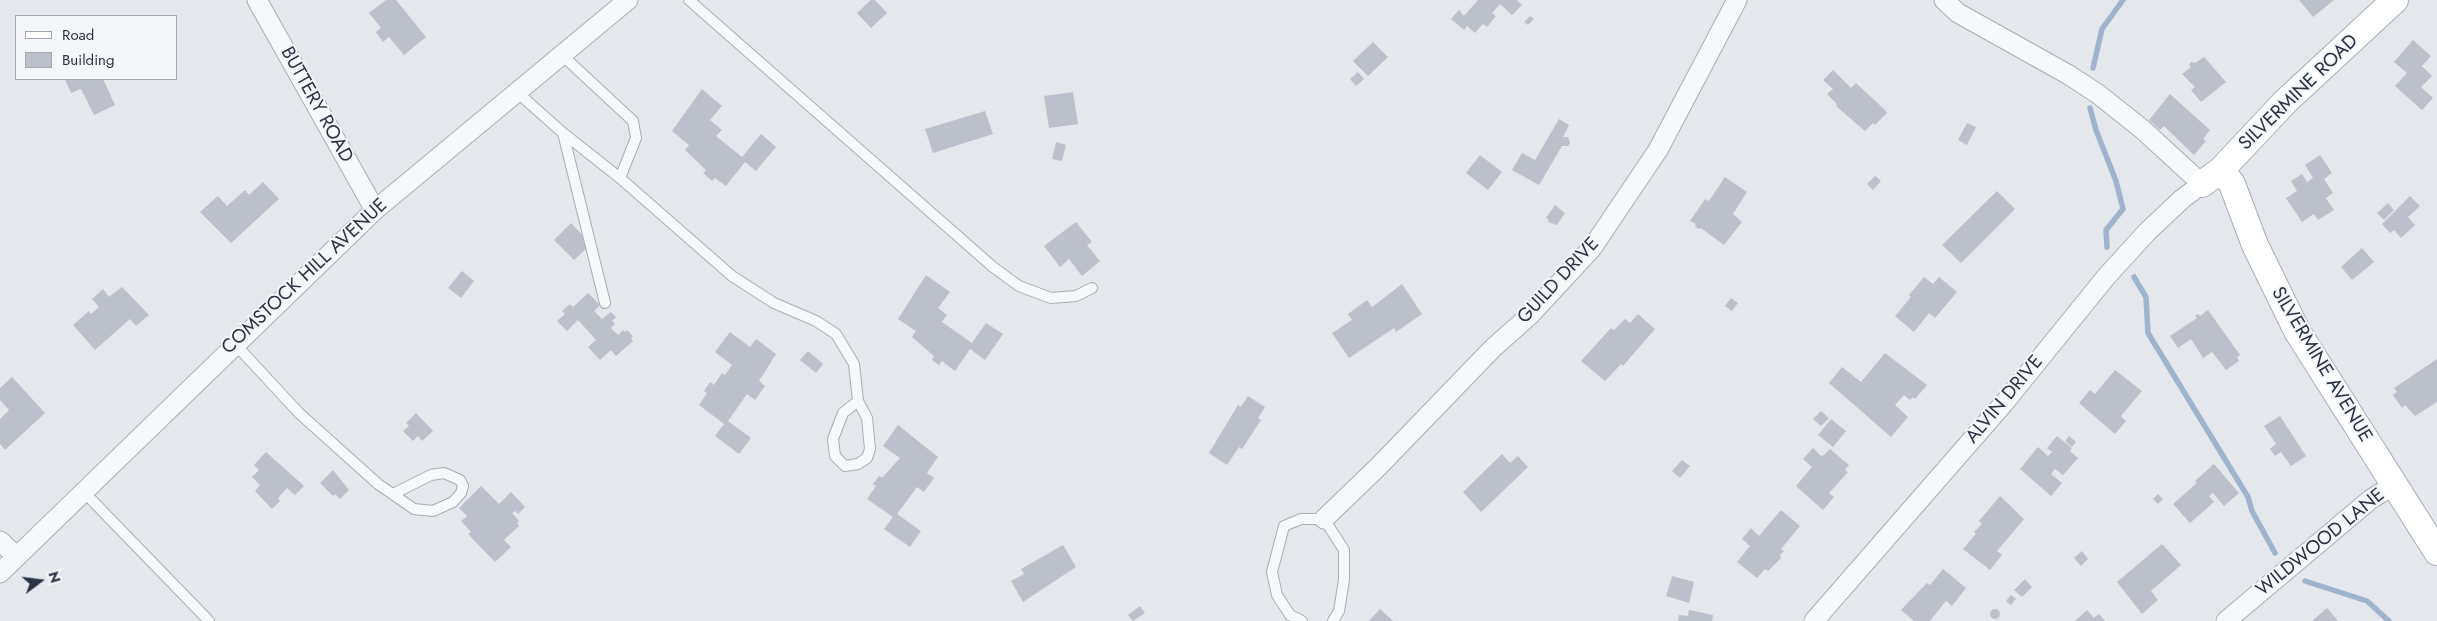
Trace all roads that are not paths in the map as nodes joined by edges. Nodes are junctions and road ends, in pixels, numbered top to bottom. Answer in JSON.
{"nodes":[{"id":1,"x":257,"y":0,"type":"edge"},
{"id":2,"x":628,"y":0,"type":"edge"},
{"id":3,"x":688,"y":0,"type":"edge"},
{"id":4,"x":1737,"y":0,"type":"edge"},
{"id":5,"x":1944,"y":0,"type":"edge"},
{"id":6,"x":2395,"y":0,"type":"edge"},
{"id":7,"x":562,"y":55,"type":"junction"},
{"id":8,"x":518,"y":93,"type":"junction"},
{"id":9,"x":563,"y":133,"type":"junction"},
{"id":10,"x":2211,"y":177,"type":"junction"},
{"id":11,"x":620,"y":178,"type":"junction"},
{"id":12,"x":374,"y":210,"type":"junction"},
{"id":13,"x":1092,"y":288,"type":"dead end"},
{"id":14,"x":605,"y":303,"type":"dead end"},
{"id":15,"x":235,"y":344,"type":"junction"},
{"id":16,"x":858,"y":400,"type":"junction"},
{"id":17,"x":2394,"y":485,"type":"junction"},
{"id":18,"x":83,"y":490,"type":"junction"},
{"id":19,"x":393,"y":494,"type":"junction"},
{"id":20,"x":1324,"y":518,"type":"junction"},
{"id":21,"x":0,"y":541,"type":"edge"},
{"id":22,"x":2437,"y":552,"type":"edge"},
{"id":23,"x":16,"y":556,"type":"junction"},
{"id":24,"x":0,"y":573,"type":"edge"},
{"id":25,"x":209,"y":621,"type":"edge"},
{"id":26,"x":1302,"y":621,"type":"edge"},
{"id":27,"x":1333,"y":621,"type":"edge"},
{"id":28,"x":1814,"y":621,"type":"edge"},
{"id":29,"x":2226,"y":621,"type":"edge"}],
"edges":[{"from":1,"to":12,"type":"street","name":"BUTTERY ROAD"},
{"from":2,"to":7,"type":"street","name":"COMSTOCK HILL AVENUE"},
{"from":3,"to":13,"type":"lane"},
{"from":4,"to":20,"type":"street","name":"GUILD DRIVE"},
{"from":5,"to":10,"type":"street"},
{"from":6,"to":10,"type":"street","name":"SILVERMINE ROAD"},
{"from":7,"to":8,"type":"street","name":"COMSTOCK HILL AVENUE"},
{"from":7,"to":11,"type":"lane"},
{"from":8,"to":9,"type":"lane"},
{"from":8,"to":12,"type":"street","name":"COMSTOCK HILL AVENUE"},
{"from":9,"to":11,"type":"lane"},
{"from":9,"to":14,"type":"lane"},
{"from":10,"to":17,"type":"street","name":"SILVERMINE AVENUE"},
{"from":10,"to":28,"type":"street","name":"ALVIN DRIVE"},
{"from":11,"to":16,"type":"lane"},
{"from":12,"to":15,"type":"street","name":"COMSTOCK HILL AVENUE"},
{"from":15,"to":18,"type":"street","name":"COMSTOCK HILL AVENUE"},
{"from":15,"to":19,"type":"lane"},
{"from":16,"to":16,"type":"lane"},
{"from":17,"to":22,"type":"street","name":"SILVERMINE AVENUE"},
{"from":17,"to":29,"type":"street","name":"WILDWOOD LANE"},
{"from":18,"to":23,"type":"street","name":"COMSTOCK HILL AVENUE"},
{"from":18,"to":25,"type":"lane"},
{"from":19,"to":19,"type":"lane"},
{"from":20,"to":26,"type":"lane"},
{"from":20,"to":27,"type":"lane"},
{"from":21,"to":23,"type":"street"},
{"from":23,"to":24,"type":"street","name":"COMSTOCK HILL AVENUE"}]}
